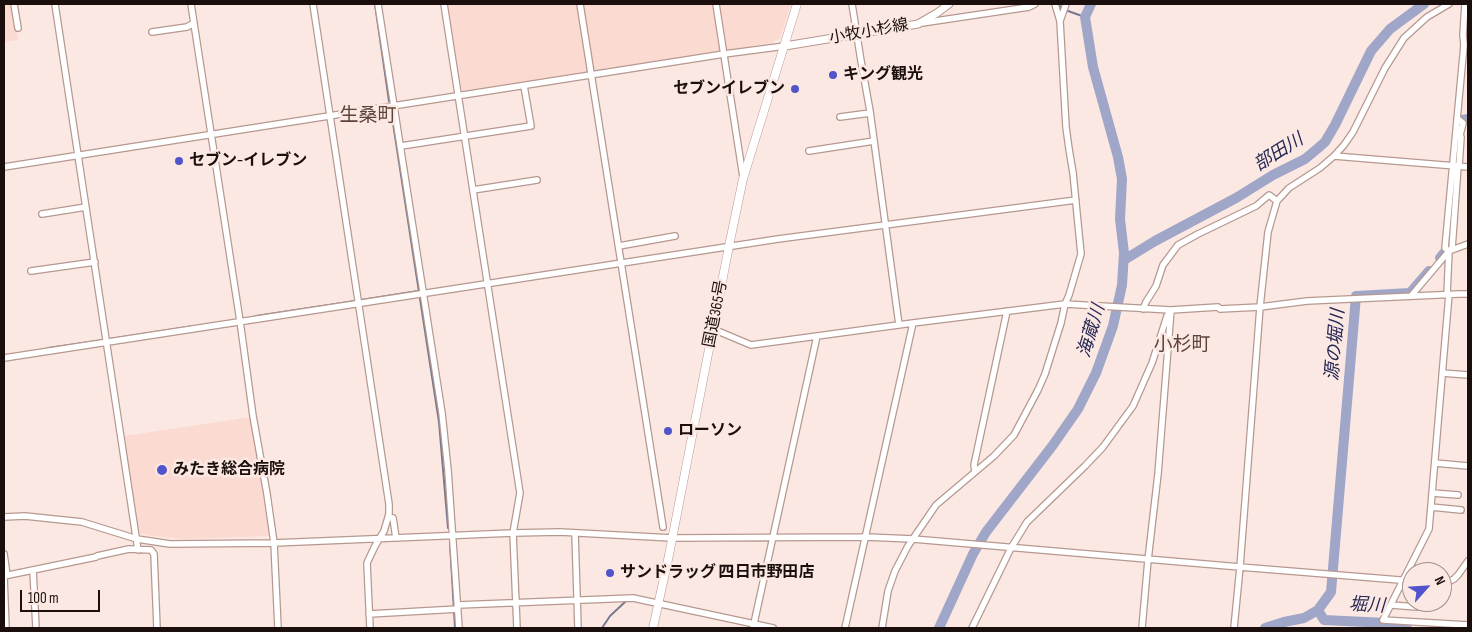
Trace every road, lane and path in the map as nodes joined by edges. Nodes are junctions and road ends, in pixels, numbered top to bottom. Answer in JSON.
{"nodes":[{"id":1,"x":14,"y":4,"type":"edge"},
{"id":2,"x":55,"y":4,"type":"edge"},
{"id":3,"x":190,"y":4,"type":"edge"},
{"id":4,"x":313,"y":4,"type":"edge"},
{"id":5,"x":378,"y":4,"type":"edge"},
{"id":6,"x":444,"y":4,"type":"edge"},
{"id":7,"x":580,"y":4,"type":"edge"},
{"id":8,"x":716,"y":4,"type":"edge"},
{"id":9,"x":797,"y":4,"type":"edge"},
{"id":10,"x":852,"y":4,"type":"edge"},
{"id":11,"x":948,"y":4,"type":"edge"},
{"id":12,"x":1036,"y":4,"type":"edge"},
{"id":13,"x":1055,"y":4,"type":"edge"},
{"id":14,"x":1066,"y":4,"type":"edge"},
{"id":15,"x":1449,"y":4,"type":"edge"},
{"id":16,"x":1465,"y":4,"type":"edge"},
{"id":17,"x":1060,"y":21,"type":"junction"},
{"id":18,"x":194,"y":23,"type":"junction"},
{"id":19,"x":918,"y":24,"type":"junction"},
{"id":20,"x":18,"y":28,"type":"dead end"},
{"id":21,"x":152,"y":32,"type":"dead end"},
{"id":22,"x":857,"y":34,"type":"junction"},
{"id":23,"x":785,"y":46,"type":"junction"},
{"id":24,"x":724,"y":54,"type":"junction"},
{"id":25,"x":591,"y":75,"type":"junction"},
{"id":26,"x":524,"y":86,"type":"junction"},
{"id":27,"x":458,"y":96,"type":"junction"},
{"id":28,"x":394,"y":106,"type":"junction"},
{"id":29,"x":870,"y":112,"type":"junction"},
{"id":30,"x":330,"y":116,"type":"junction"},
{"id":31,"x":840,"y":117,"type":"dead end"},
{"id":32,"x":211,"y":134,"type":"junction"},
{"id":33,"x":464,"y":136,"type":"junction"},
{"id":34,"x":874,"y":141,"type":"junction"},
{"id":35,"x":401,"y":146,"type":"junction"},
{"id":36,"x":809,"y":151,"type":"dead end"},
{"id":37,"x":78,"y":155,"type":"junction"},
{"id":38,"x":1334,"y":156,"type":"junction"},
{"id":39,"x":1456,"y":166,"type":"junction"},
{"id":40,"x":4,"y":167,"type":"edge"},
{"id":41,"x":1468,"y":167,"type":"edge"},
{"id":42,"x":537,"y":180,"type":"dead end"},
{"id":43,"x":743,"y":180,"type":"junction"},
{"id":44,"x":472,"y":190,"type":"junction"},
{"id":45,"x":1076,"y":200,"type":"junction"},
{"id":46,"x":1277,"y":201,"type":"junction"},
{"id":47,"x":86,"y":207,"type":"junction"},
{"id":48,"x":42,"y":214,"type":"dead end"},
{"id":49,"x":886,"y":224,"type":"junction"},
{"id":50,"x":676,"y":236,"type":"dead end"},
{"id":51,"x":1468,"y":244,"type":"edge"},
{"id":52,"x":619,"y":246,"type":"junction"},
{"id":53,"x":729,"y":246,"type":"junction"},
{"id":54,"x":1449,"y":250,"type":"junction"},
{"id":55,"x":95,"y":262,"type":"junction"},
{"id":56,"x":621,"y":263,"type":"junction"},
{"id":57,"x":31,"y":271,"type":"dead end"},
{"id":58,"x":488,"y":284,"type":"junction"},
{"id":59,"x":423,"y":293,"type":"junction"},
{"id":60,"x":1448,"y":294,"type":"junction"},
{"id":61,"x":1468,"y":294,"type":"edge"},
{"id":62,"x":1411,"y":296,"type":"junction"},
{"id":63,"x":358,"y":303,"type":"junction"},
{"id":64,"x":1065,"y":304,"type":"junction"},
{"id":65,"x":1260,"y":307,"type":"junction"},
{"id":66,"x":1142,"y":308,"type":"junction"},
{"id":67,"x":1170,"y":310,"type":"junction"},
{"id":68,"x":1007,"y":311,"type":"junction"},
{"id":69,"x":240,"y":321,"type":"junction"},
{"id":70,"x":913,"y":322,"type":"junction"},
{"id":71,"x":899,"y":325,"type":"junction"},
{"id":72,"x":714,"y":329,"type":"junction"},
{"id":73,"x":817,"y":336,"type":"junction"},
{"id":74,"x":107,"y":342,"type":"junction"},
{"id":75,"x":4,"y":358,"type":"edge"},
{"id":76,"x":1442,"y":373,"type":"junction"},
{"id":77,"x":1468,"y":376,"type":"edge"},
{"id":78,"x":1435,"y":464,"type":"junction"},
{"id":79,"x":1468,"y":466,"type":"edge"},
{"id":80,"x":975,"y":472,"type":"junction"},
{"id":81,"x":1432,"y":493,"type":"junction"},
{"id":82,"x":1458,"y":495,"type":"dead end"},
{"id":83,"x":1431,"y":507,"type":"junction"},
{"id":84,"x":1461,"y":510,"type":"dead end"},
{"id":85,"x":4,"y":517,"type":"edge"},
{"id":86,"x":388,"y":517,"type":"junction"},
{"id":87,"x":663,"y":527,"type":"dead end"},
{"id":88,"x":513,"y":533,"type":"junction"},
{"id":89,"x":575,"y":533,"type":"junction"},
{"id":90,"x":453,"y":536,"type":"junction"},
{"id":91,"x":396,"y":538,"type":"junction"},
{"id":92,"x":672,"y":538,"type":"junction"},
{"id":93,"x":772,"y":538,"type":"junction"},
{"id":94,"x":866,"y":538,"type":"junction"},
{"id":95,"x":380,"y":539,"type":"junction"},
{"id":96,"x":913,"y":539,"type":"junction"},
{"id":97,"x":138,"y":540,"type":"junction"},
{"id":98,"x":274,"y":543,"type":"junction"},
{"id":99,"x":1011,"y":548,"type":"junction"},
{"id":100,"x":138,"y":550,"type":"junction"},
{"id":101,"x":4,"y":554,"type":"edge"},
{"id":102,"x":1148,"y":560,"type":"junction"},
{"id":103,"x":1468,"y":561,"type":"edge"},
{"id":104,"x":1413,"y":562,"type":"edge"},
{"id":105,"x":1240,"y":568,"type":"junction"},
{"id":106,"x":34,"y":570,"type":"junction"},
{"id":107,"x":5,"y":575,"type":"edge"},
{"id":108,"x":1402,"y":580,"type":"edge"},
{"id":109,"x":1452,"y":580,"type":"edge"},
{"id":110,"x":1402,"y":584,"type":"edge"},
{"id":111,"x":577,"y":600,"type":"junction"},
{"id":112,"x":658,"y":602,"type":"junction"},
{"id":113,"x":516,"y":603,"type":"junction"},
{"id":114,"x":1391,"y":605,"type":"junction"},
{"id":115,"x":1402,"y":605,"type":"edge"},
{"id":116,"x":458,"y":608,"type":"junction"},
{"id":117,"x":369,"y":614,"type":"junction"},
{"id":118,"x":1468,"y":625,"type":"edge"},
{"id":119,"x":754,"y":626,"type":"edge"},
{"id":120,"x":6,"y":628,"type":"edge"},
{"id":121,"x":36,"y":628,"type":"edge"},
{"id":122,"x":157,"y":628,"type":"edge"},
{"id":123,"x":278,"y":628,"type":"edge"},
{"id":124,"x":370,"y":628,"type":"edge"},
{"id":125,"x":459,"y":628,"type":"edge"},
{"id":126,"x":517,"y":628,"type":"edge"},
{"id":127,"x":578,"y":628,"type":"edge"},
{"id":128,"x":653,"y":628,"type":"edge"},
{"id":129,"x":773,"y":628,"type":"edge"},
{"id":130,"x":845,"y":628,"type":"edge"},
{"id":131,"x":881,"y":628,"type":"edge"},
{"id":132,"x":972,"y":628,"type":"edge"},
{"id":133,"x":1142,"y":628,"type":"edge"},
{"id":134,"x":1234,"y":628,"type":"edge"}],
"edges":[{"from":1,"to":20,"type":"street"},
{"from":2,"to":37,"type":"street"},
{"from":3,"to":18,"type":"street"},
{"from":4,"to":30,"type":"street"},
{"from":5,"to":28,"type":"street"},
{"from":6,"to":27,"type":"street"},
{"from":7,"to":25,"type":"street"},
{"from":8,"to":24,"type":"street"},
{"from":9,"to":23,"type":"highway","name":"国道365号"},
{"from":10,"to":22,"type":"street"},
{"from":11,"to":19,"type":"main road","name":"小牧小杉線"},
{"from":12,"to":19,"type":"street"},
{"from":13,"to":17,"type":"street"},
{"from":14,"to":17,"type":"street"},
{"from":15,"to":38,"type":"street"},
{"from":16,"to":39,"type":"street"},
{"from":17,"to":45,"type":"street"},
{"from":18,"to":21,"type":"street"},
{"from":18,"to":32,"type":"street"},
{"from":19,"to":22,"type":"main road","name":"小牧小杉線"},
{"from":22,"to":23,"type":"main road","name":"小牧小杉線"},
{"from":22,"to":29,"type":"street"},
{"from":23,"to":24,"type":"street"},
{"from":23,"to":43,"type":"highway","name":"国道365号"},
{"from":24,"to":25,"type":"street"},
{"from":24,"to":43,"type":"street"},
{"from":25,"to":26,"type":"street"},
{"from":25,"to":52,"type":"street"},
{"from":26,"to":27,"type":"street"},
{"from":26,"to":33,"type":"street"},
{"from":27,"to":28,"type":"street"},
{"from":27,"to":33,"type":"street"},
{"from":28,"to":30,"type":"street"},
{"from":28,"to":35,"type":"street"},
{"from":29,"to":31,"type":"street"},
{"from":29,"to":34,"type":"street"},
{"from":30,"to":32,"type":"street"},
{"from":30,"to":63,"type":"street"},
{"from":32,"to":37,"type":"street"},
{"from":32,"to":69,"type":"street"},
{"from":33,"to":35,"type":"street"},
{"from":33,"to":44,"type":"street"},
{"from":34,"to":36,"type":"street"},
{"from":34,"to":49,"type":"street"},
{"from":35,"to":59,"type":"street"},
{"from":37,"to":40,"type":"street"},
{"from":37,"to":47,"type":"street"},
{"from":38,"to":39,"type":"street"},
{"from":38,"to":46,"type":"street"},
{"from":39,"to":41,"type":"street"},
{"from":39,"to":54,"type":"street"},
{"from":42,"to":44,"type":"street"},
{"from":43,"to":53,"type":"highway","name":"国道365号"},
{"from":44,"to":58,"type":"street"},
{"from":45,"to":49,"type":"street"},
{"from":45,"to":64,"type":"street"},
{"from":46,"to":65,"type":"street"},
{"from":46,"to":66,"type":"street"},
{"from":47,"to":48,"type":"street"},
{"from":47,"to":55,"type":"street"},
{"from":49,"to":53,"type":"street"},
{"from":49,"to":71,"type":"street"},
{"from":50,"to":52,"type":"street"},
{"from":51,"to":54,"type":"street"},
{"from":52,"to":56,"type":"street"},
{"from":53,"to":56,"type":"street"},
{"from":53,"to":72,"type":"highway","name":"国道365号"},
{"from":54,"to":60,"type":"street"},
{"from":54,"to":62,"type":"street"},
{"from":55,"to":57,"type":"street"},
{"from":55,"to":74,"type":"street"},
{"from":56,"to":58,"type":"street"},
{"from":56,"to":87,"type":"street"},
{"from":58,"to":59,"type":"street"},
{"from":58,"to":88,"type":"street"},
{"from":59,"to":63,"type":"street"},
{"from":59,"to":90,"type":"street"},
{"from":60,"to":61,"type":"street"},
{"from":60,"to":62,"type":"street"},
{"from":60,"to":76,"type":"street"},
{"from":62,"to":65,"type":"street"},
{"from":63,"to":69,"type":"street"},
{"from":63,"to":86,"type":"street"},
{"from":64,"to":66,"type":"street"},
{"from":64,"to":68,"type":"street"},
{"from":64,"to":80,"type":"street"},
{"from":65,"to":67,"type":"street"},
{"from":65,"to":105,"type":"street"},
{"from":66,"to":67,"type":"street"},
{"from":67,"to":99,"type":"street"},
{"from":67,"to":102,"type":"street"},
{"from":68,"to":70,"type":"street"},
{"from":68,"to":80,"type":"street"},
{"from":69,"to":74,"type":"street"},
{"from":69,"to":98,"type":"street"},
{"from":70,"to":71,"type":"street"},
{"from":70,"to":94,"type":"street"},
{"from":71,"to":73,"type":"street"},
{"from":72,"to":73,"type":"street"},
{"from":72,"to":92,"type":"highway","name":"国道365号"},
{"from":73,"to":93,"type":"street"},
{"from":74,"to":75,"type":"street"},
{"from":74,"to":97,"type":"street"},
{"from":76,"to":77,"type":"street"},
{"from":76,"to":78,"type":"street"},
{"from":78,"to":79,"type":"street"},
{"from":78,"to":81,"type":"street"},
{"from":80,"to":96,"type":"street"},
{"from":81,"to":82,"type":"street"},
{"from":81,"to":83,"type":"street"},
{"from":83,"to":84,"type":"street"},
{"from":83,"to":104,"type":"street"},
{"from":85,"to":97,"type":"street"},
{"from":86,"to":91,"type":"street"},
{"from":86,"to":95,"type":"street"},
{"from":88,"to":89,"type":"street"},
{"from":88,"to":90,"type":"street"},
{"from":88,"to":113,"type":"street"},
{"from":89,"to":92,"type":"street"},
{"from":89,"to":111,"type":"street"},
{"from":90,"to":91,"type":"street"},
{"from":90,"to":116,"type":"street"},
{"from":91,"to":95,"type":"street"},
{"from":92,"to":93,"type":"street"},
{"from":92,"to":112,"type":"highway","name":"国道365号"},
{"from":93,"to":94,"type":"street"},
{"from":93,"to":119,"type":"street"},
{"from":94,"to":96,"type":"street"},
{"from":94,"to":130,"type":"street"},
{"from":95,"to":98,"type":"street"},
{"from":95,"to":117,"type":"street"},
{"from":96,"to":99,"type":"street"},
{"from":96,"to":131,"type":"street"},
{"from":97,"to":98,"type":"street"},
{"from":97,"to":100,"type":"street"},
{"from":98,"to":123,"type":"street"},
{"from":99,"to":102,"type":"street"},
{"from":99,"to":132,"type":"street"},
{"from":100,"to":106,"type":"street"},
{"from":100,"to":122,"type":"street"},
{"from":101,"to":107,"type":"street"},
{"from":102,"to":105,"type":"street"},
{"from":102,"to":133,"type":"street"},
{"from":103,"to":109,"type":"street"},
{"from":105,"to":108,"type":"street"},
{"from":105,"to":134,"type":"street"},
{"from":106,"to":107,"type":"street"},
{"from":106,"to":121,"type":"street"},
{"from":107,"to":120,"type":"street"},
{"from":110,"to":114,"type":"street"},
{"from":111,"to":112,"type":"street"},
{"from":111,"to":113,"type":"street"},
{"from":111,"to":127,"type":"street"},
{"from":112,"to":119,"type":"street"},
{"from":112,"to":128,"type":"highway","name":"国道365号"},
{"from":113,"to":116,"type":"street"},
{"from":113,"to":126,"type":"street"},
{"from":114,"to":115,"type":"street"},
{"from":114,"to":118,"type":"street"},
{"from":116,"to":117,"type":"street"},
{"from":116,"to":125,"type":"street"},
{"from":117,"to":124,"type":"street"},
{"from":119,"to":129,"type":"street"}]}
